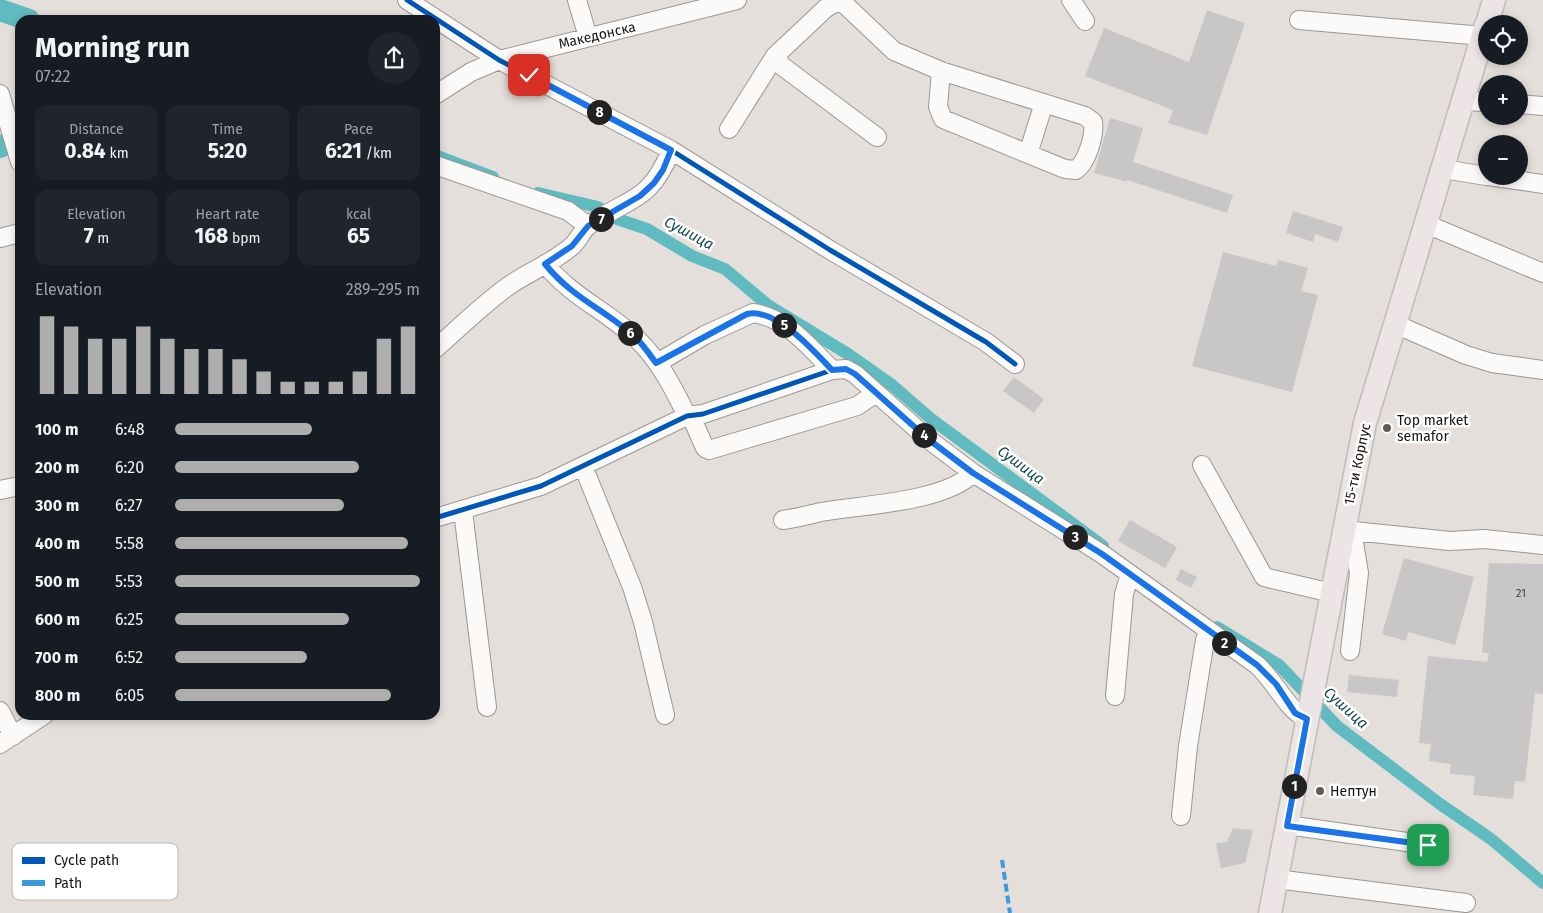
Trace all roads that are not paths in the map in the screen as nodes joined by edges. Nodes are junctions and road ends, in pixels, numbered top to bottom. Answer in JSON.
{"nodes":[{"id":1,"x":407,"y":0,"type":"edge"},
{"id":2,"x":577,"y":0,"type":"edge"},
{"id":3,"x":737,"y":0,"type":"edge"},
{"id":4,"x":840,"y":0,"type":"edge"},
{"id":5,"x":1071,"y":0,"type":"edge"},
{"id":6,"x":1494,"y":0,"type":"edge"},
{"id":7,"x":430,"y":15,"type":"edge"},
{"id":8,"x":1489,"y":15,"type":"edge"},
{"id":9,"x":1299,"y":20,"type":"dead end"},
{"id":10,"x":1085,"y":21,"type":"dead end"},
{"id":11,"x":440,"y":22,"type":"edge"},
{"id":12,"x":1478,"y":28,"type":"edge"},
{"id":13,"x":588,"y":37,"type":"junction"},
{"id":14,"x":1478,"y":51,"type":"edge"},
{"id":15,"x":775,"y":56,"type":"junction"},
{"id":16,"x":499,"y":60,"type":"junction"},
{"id":17,"x":941,"y":70,"type":"junction"},
{"id":18,"x":440,"y":92,"type":"edge"},
{"id":19,"x":0,"y":94,"type":"edge"},
{"id":20,"x":1463,"y":101,"type":"junction"},
{"id":21,"x":1478,"y":102,"type":"edge"},
{"id":22,"x":1044,"y":103,"type":"junction"},
{"id":23,"x":1528,"y":105,"type":"edge"},
{"id":24,"x":1543,"y":106,"type":"edge"},
{"id":25,"x":729,"y":129,"type":"dead end"},
{"id":26,"x":877,"y":137,"type":"dead end"},
{"id":27,"x":15,"y":145,"type":"edge"},
{"id":28,"x":671,"y":150,"type":"junction"},
{"id":29,"x":1028,"y":154,"type":"junction"},
{"id":30,"x":440,"y":167,"type":"edge"},
{"id":31,"x":1442,"y":169,"type":"junction"},
{"id":32,"x":1478,"y":175,"type":"edge"},
{"id":33,"x":1528,"y":182,"type":"edge"},
{"id":34,"x":1543,"y":184,"type":"edge"},
{"id":35,"x":601,"y":219,"type":"junction"},
{"id":36,"x":1426,"y":224,"type":"junction"},
{"id":37,"x":15,"y":234,"type":"edge"},
{"id":38,"x":0,"y":238,"type":"edge"},
{"id":39,"x":545,"y":264,"type":"junction"},
{"id":40,"x":1543,"y":273,"type":"edge"},
{"id":41,"x":1395,"y":324,"type":"junction"},
{"id":42,"x":440,"y":345,"type":"edge"},
{"id":43,"x":656,"y":363,"type":"junction"},
{"id":44,"x":1015,"y":364,"type":"dead end"},
{"id":45,"x":832,"y":370,"type":"junction"},
{"id":46,"x":1543,"y":370,"type":"edge"},
{"id":47,"x":876,"y":393,"type":"junction"},
{"id":48,"x":689,"y":416,"type":"junction"},
{"id":49,"x":1202,"y":465,"type":"dead end"},
{"id":50,"x":583,"y":466,"type":"junction"},
{"id":51,"x":973,"y":473,"type":"junction"},
{"id":52,"x":15,"y":487,"type":"edge"},
{"id":53,"x":0,"y":490,"type":"edge"},
{"id":54,"x":463,"y":511,"type":"junction"},
{"id":55,"x":440,"y":517,"type":"edge"},
{"id":56,"x":783,"y":520,"type":"dead end"},
{"id":57,"x":1348,"y":530,"type":"junction"},
{"id":58,"x":1543,"y":545,"type":"edge"},
{"id":59,"x":1130,"y":574,"type":"junction"},
{"id":60,"x":1332,"y":593,"type":"junction"},
{"id":61,"x":1209,"y":632,"type":"junction"},
{"id":62,"x":1350,"y":651,"type":"dead end"},
{"id":63,"x":1115,"y":696,"type":"dead end"},
{"id":64,"x":487,"y":707,"type":"dead end"},
{"id":65,"x":0,"y":711,"type":"edge"},
{"id":66,"x":665,"y":715,"type":"dead end"},
{"id":67,"x":1308,"y":715,"type":"junction"},
{"id":68,"x":36,"y":720,"type":"edge"},
{"id":69,"x":6,"y":740,"type":"edge"},
{"id":70,"x":1181,"y":816,"type":"dead end"},
{"id":71,"x":1287,"y":826,"type":"junction"},
{"id":72,"x":1428,"y":845,"type":"dead end"},
{"id":73,"x":1276,"y":879,"type":"junction"},
{"id":74,"x":1466,"y":903,"type":"dead end"},
{"id":75,"x":1270,"y":913,"type":"edge"}],
"edges":[{"from":1,"to":7,"type":"street"},
{"from":2,"to":13,"type":"street"},
{"from":3,"to":13,"type":"street","name":"Македонска"},
{"from":4,"to":15,"type":"street"},
{"from":4,"to":17,"type":"street"},
{"from":5,"to":10,"type":"street"},
{"from":6,"to":8,"type":"main road","name":"15-ти Корпус"},
{"from":9,"to":12,"type":"street"},
{"from":11,"to":16,"type":"street"},
{"from":13,"to":16,"type":"street","name":"Македонска"},
{"from":14,"to":20,"type":"main road","name":"15-ти Корпус"},
{"from":15,"to":25,"type":"street"},
{"from":15,"to":26,"type":"street"},
{"from":16,"to":18,"type":"street","name":"Македонска"},
{"from":16,"to":28,"type":"street"},
{"from":17,"to":22,"type":"street"},
{"from":17,"to":29,"type":"street"},
{"from":19,"to":27,"type":"street"},
{"from":20,"to":21,"type":"street"},
{"from":20,"to":31,"type":"main road","name":"15-ти Корпус"},
{"from":22,"to":29,"type":"street"},
{"from":22,"to":29,"type":"street"},
{"from":23,"to":24,"type":"street"},
{"from":28,"to":35,"type":"street"},
{"from":28,"to":44,"type":"street"},
{"from":30,"to":35,"type":"street"},
{"from":31,"to":32,"type":"street"},
{"from":31,"to":36,"type":"main road","name":"15-ти Корпус"},
{"from":33,"to":34,"type":"street"},
{"from":35,"to":39,"type":"street"},
{"from":36,"to":40,"type":"street"},
{"from":36,"to":41,"type":"main road","name":"15-ти Корпус"},
{"from":37,"to":38,"type":"street"},
{"from":39,"to":42,"type":"street"},
{"from":39,"to":43,"type":"street"},
{"from":41,"to":46,"type":"street"},
{"from":41,"to":57,"type":"main road","name":"15-ти Корпус"},
{"from":43,"to":45,"type":"street"},
{"from":43,"to":48,"type":"street"},
{"from":45,"to":47,"type":"street"},
{"from":45,"to":48,"type":"street"},
{"from":47,"to":48,"type":"street"},
{"from":47,"to":51,"type":"street"},
{"from":48,"to":50,"type":"street"},
{"from":49,"to":60,"type":"street"},
{"from":50,"to":54,"type":"street"},
{"from":50,"to":66,"type":"street"},
{"from":51,"to":56,"type":"street"},
{"from":51,"to":59,"type":"street"},
{"from":52,"to":53,"type":"street"},
{"from":54,"to":55,"type":"street"},
{"from":54,"to":64,"type":"street"},
{"from":57,"to":58,"type":"street"},
{"from":57,"to":60,"type":"main road","name":"15-ти Корпус"},
{"from":57,"to":62,"type":"street"},
{"from":59,"to":61,"type":"street"},
{"from":59,"to":63,"type":"street"},
{"from":60,"to":67,"type":"main road","name":"15-ти Корпус"},
{"from":61,"to":67,"type":"street"},
{"from":61,"to":70,"type":"street"},
{"from":65,"to":69,"type":"street"},
{"from":67,"to":71,"type":"main road","name":"15-ти Корпус"},
{"from":68,"to":69,"type":"street"},
{"from":71,"to":72,"type":"street"},
{"from":71,"to":73,"type":"main road","name":"15-ти Корпус"},
{"from":73,"to":74,"type":"street"},
{"from":73,"to":75,"type":"main road","name":"15-ти Корпус"}]}
